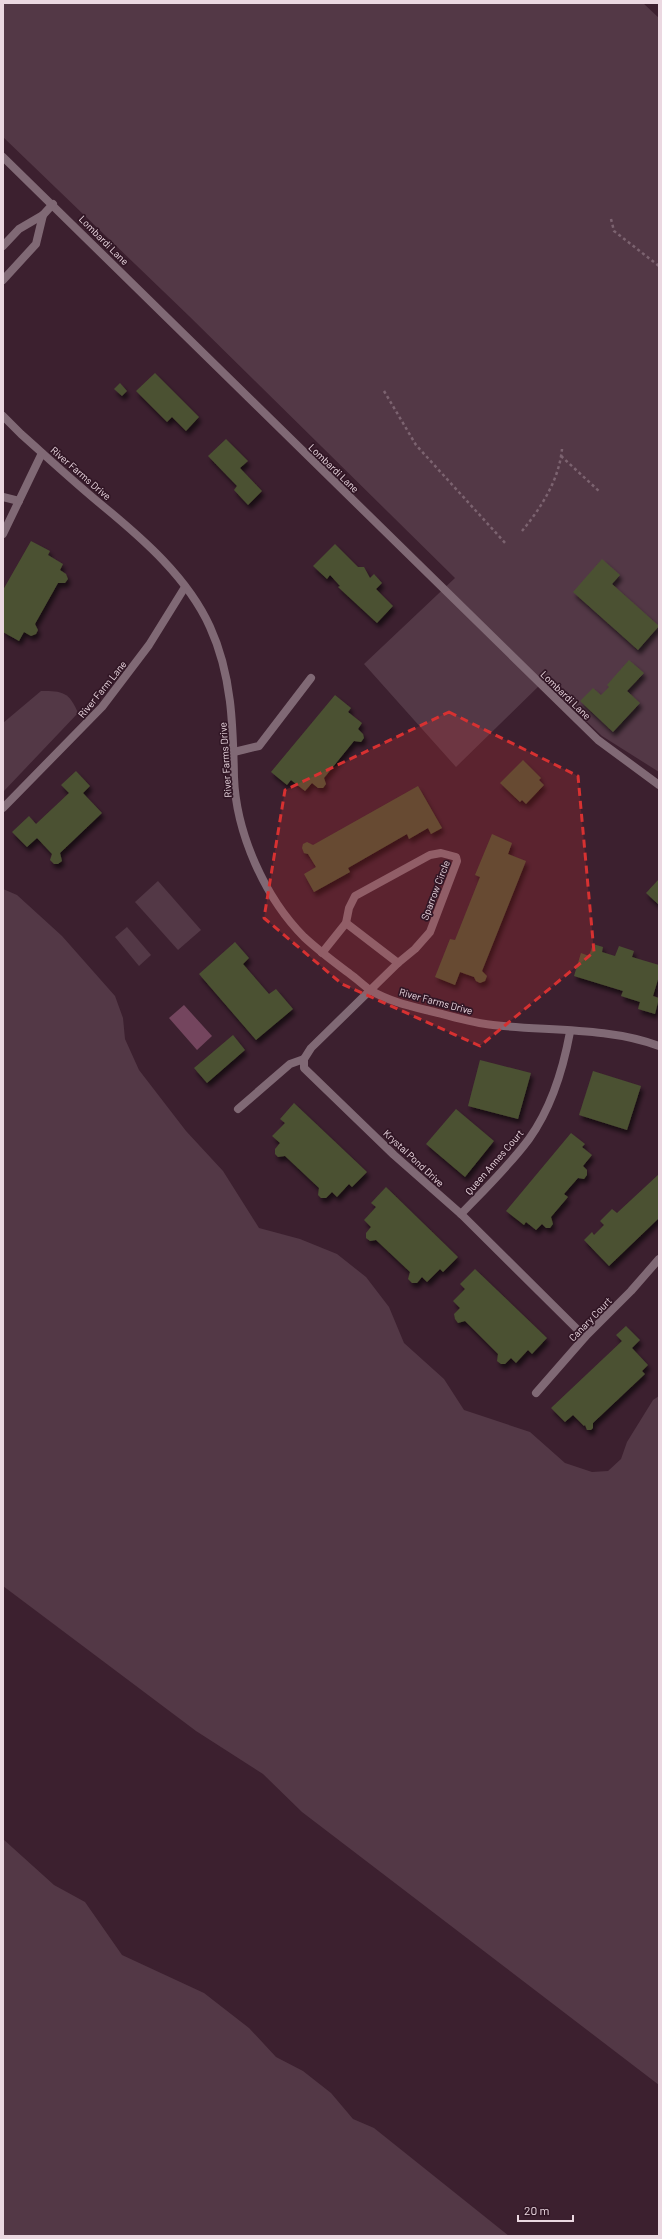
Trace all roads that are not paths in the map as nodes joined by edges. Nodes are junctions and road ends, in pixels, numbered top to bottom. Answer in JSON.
{"nodes":[{"id":1,"x":3,"y":157,"type":"edge"},
{"id":2,"x":53,"y":204,"type":"junction"},
{"id":3,"x":43,"y":215,"type":"junction"},
{"id":4,"x":3,"y":246,"type":"edge"},
{"id":5,"x":3,"y":280,"type":"edge"},
{"id":6,"x":3,"y":416,"type":"edge"},
{"id":7,"x":42,"y":452,"type":"junction"},
{"id":8,"x":3,"y":497,"type":"edge"},
{"id":9,"x":19,"y":502,"type":"junction"},
{"id":10,"x":3,"y":534,"type":"edge"},
{"id":11,"x":185,"y":588,"type":"junction"},
{"id":12,"x":310,"y":678,"type":"dead end"},
{"id":13,"x":234,"y":752,"type":"junction"},
{"id":14,"x":659,"y":785,"type":"edge"},
{"id":15,"x":3,"y":808,"type":"edge"},
{"id":16,"x":346,"y":923,"type":"junction"},
{"id":17,"x":322,"y":953,"type":"junction"},
{"id":18,"x":398,"y":963,"type":"junction"},
{"id":19,"x":370,"y":990,"type":"junction"},
{"id":20,"x":570,"y":1032,"type":"junction"},
{"id":21,"x":659,"y":1046,"type":"edge"},
{"id":22,"x":304,"y":1059,"type":"junction"},
{"id":23,"x":238,"y":1109,"type":"dead end"},
{"id":24,"x":461,"y":1214,"type":"junction"},
{"id":25,"x":659,"y":1259,"type":"edge"},
{"id":26,"x":585,"y":1337,"type":"junction"},
{"id":27,"x":536,"y":1393,"type":"dead end"}],
"edges":[{"from":1,"to":2,"type":"street","name":"Lombardi Lane"},
{"from":2,"to":3,"type":"street"},
{"from":2,"to":14,"type":"street","name":"Lombardi Lane"},
{"from":3,"to":4,"type":"street"},
{"from":3,"to":5,"type":"street"},
{"from":6,"to":7,"type":"street","name":"River Farms Drive"},
{"from":7,"to":9,"type":"street"},
{"from":7,"to":11,"type":"street","name":"River Farms Drive"},
{"from":8,"to":9,"type":"street"},
{"from":9,"to":10,"type":"street"},
{"from":11,"to":13,"type":"street","name":"River Farms Drive"},
{"from":11,"to":15,"type":"street","name":"River Farm Lane"},
{"from":12,"to":13,"type":"street"},
{"from":13,"to":17,"type":"street","name":"River Farms Drive"},
{"from":16,"to":17,"type":"street","name":"Sparrow Circle"},
{"from":16,"to":18,"type":"street"},
{"from":16,"to":18,"type":"street","name":"Sparrow Circle"},
{"from":17,"to":19,"type":"street","name":"River Farms Drive"},
{"from":18,"to":19,"type":"street","name":"Sparrow Circle"},
{"from":19,"to":20,"type":"street","name":"River Farms Drive"},
{"from":19,"to":22,"type":"street"},
{"from":20,"to":21,"type":"street","name":"River Farms Drive"},
{"from":20,"to":24,"type":"street","name":"Queen Annes Court"},
{"from":22,"to":23,"type":"street"},
{"from":22,"to":24,"type":"street","name":"Krystal Pond Drive"},
{"from":24,"to":26,"type":"street","name":"Krystal Pond Drive"},
{"from":25,"to":26,"type":"street","name":"Canary Court"},
{"from":26,"to":27,"type":"street","name":"Canary Court"}]}
